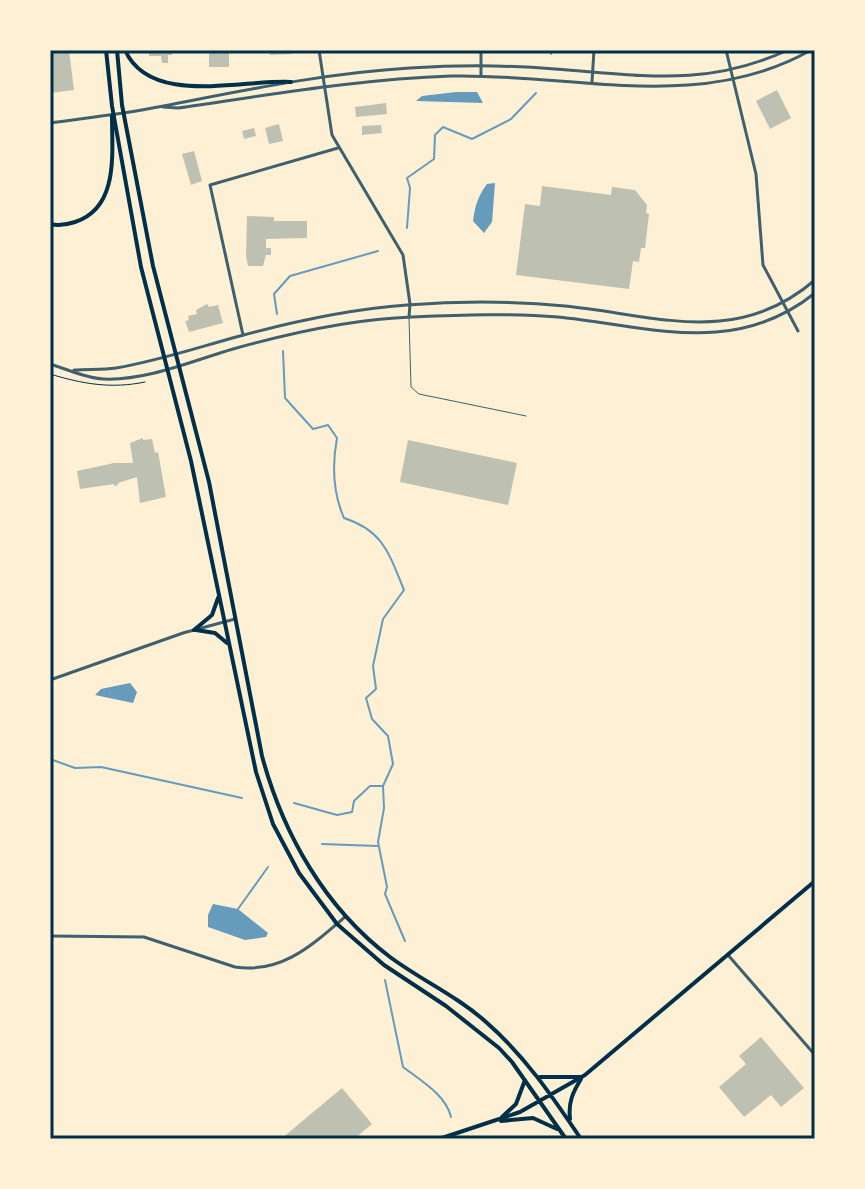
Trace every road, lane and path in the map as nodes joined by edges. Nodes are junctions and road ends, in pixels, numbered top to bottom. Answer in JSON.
{"nodes":[{"id":1,"x":106,"y":50,"type":"edge"},
{"id":2,"x":117,"y":50,"type":"edge"},
{"id":3,"x":125,"y":50,"type":"edge"},
{"id":4,"x":319,"y":50,"type":"edge"},
{"id":5,"x":481,"y":50,"type":"edge"},
{"id":6,"x":594,"y":50,"type":"edge"},
{"id":7,"x":726,"y":50,"type":"edge"},
{"id":8,"x":788,"y":50,"type":"edge"},
{"id":9,"x":811,"y":50,"type":"edge"},
{"id":10,"x":481,"y":66,"type":"junction"},
{"id":11,"x":731,"y":71,"type":"junction"},
{"id":12,"x":592,"y":72,"type":"junction"},
{"id":13,"x":481,"y":76,"type":"junction"},
{"id":14,"x":324,"y":77,"type":"junction"},
{"id":15,"x":733,"y":80,"type":"junction"},
{"id":16,"x":291,"y":82,"type":"junction"},
{"id":17,"x":592,"y":82,"type":"junction"},
{"id":18,"x":325,"y":87,"type":"junction"},
{"id":19,"x":159,"y":107,"type":"junction"},
{"id":20,"x":113,"y":122,"type":"junction"},
{"id":21,"x":50,"y":123,"type":"edge"},
{"id":22,"x":338,"y":148,"type":"junction"},
{"id":23,"x":50,"y":224,"type":"edge"},
{"id":24,"x":815,"y":280,"type":"edge"},
{"id":25,"x":815,"y":293,"type":"edge"},
{"id":26,"x":782,"y":303,"type":"junction"},
{"id":27,"x":410,"y":304,"type":"junction"},
{"id":28,"x":787,"y":312,"type":"junction"},
{"id":29,"x":409,"y":317,"type":"junction"},
{"id":30,"x":798,"y":331,"type":"dead end"},
{"id":31,"x":243,"y":335,"type":"junction"},
{"id":32,"x":174,"y":354,"type":"junction"},
{"id":33,"x":163,"y":356,"type":"junction"},
{"id":34,"x":50,"y":364,"type":"edge"},
{"id":35,"x":177,"y":365,"type":"junction"},
{"id":36,"x":166,"y":368,"type":"junction"},
{"id":37,"x":71,"y":370,"type":"junction"},
{"id":38,"x":526,"y":416,"type":"dead end"},
{"id":39,"x":218,"y":596,"type":"junction"},
{"id":40,"x":235,"y":619,"type":"junction"},
{"id":41,"x":224,"y":621,"type":"junction"},
{"id":42,"x":194,"y":630,"type":"junction"},
{"id":43,"x":229,"y":645,"type":"junction"},
{"id":44,"x":50,"y":680,"type":"edge"},
{"id":45,"x":815,"y":881,"type":"edge"},
{"id":46,"x":346,"y":916,"type":"junction"},
{"id":47,"x":337,"y":924,"type":"junction"},
{"id":48,"x":50,"y":936,"type":"edge"},
{"id":49,"x":728,"y":955,"type":"junction"},
{"id":50,"x":815,"y":1055,"type":"edge"},
{"id":51,"x":582,"y":1076,"type":"junction"},
{"id":52,"x":540,"y":1077,"type":"junction"},
{"id":53,"x":525,"y":1080,"type":"junction"},
{"id":54,"x":552,"y":1096,"type":"junction"},
{"id":55,"x":541,"y":1102,"type":"junction"},
{"id":56,"x":489,"y":1123,"type":"junction"},
{"id":57,"x":570,"y":1123,"type":"junction"},
{"id":58,"x":562,"y":1133,"type":"junction"},
{"id":59,"x":439,"y":1139,"type":"edge"},
{"id":60,"x":566,"y":1139,"type":"edge"},
{"id":61,"x":581,"y":1139,"type":"edge"}],
"edges":[{"from":1,"to":20,"type":"main road"},
{"from":2,"to":32,"type":"main road"},
{"from":3,"to":16,"type":"main road"},
{"from":4,"to":14,"type":"street"},
{"from":5,"to":10,"type":"street"},
{"from":6,"to":12,"type":"street"},
{"from":7,"to":11,"type":"street"},
{"from":8,"to":11,"type":"street"},
{"from":9,"to":15,"type":"street"},
{"from":10,"to":12,"type":"street"},
{"from":10,"to":13,"type":"street"},
{"from":10,"to":14,"type":"street"},
{"from":11,"to":12,"type":"street"},
{"from":11,"to":15,"type":"street"},
{"from":12,"to":17,"type":"street"},
{"from":13,"to":17,"type":"street"},
{"from":13,"to":18,"type":"street"},
{"from":14,"to":16,"type":"street"},
{"from":14,"to":18,"type":"street"},
{"from":15,"to":17,"type":"street"},
{"from":15,"to":26,"type":"street"},
{"from":16,"to":19,"type":"street"},
{"from":18,"to":19,"type":"street"},
{"from":18,"to":22,"type":"street"},
{"from":19,"to":21,"type":"street"},
{"from":20,"to":23,"type":"main road"},
{"from":20,"to":33,"type":"main road"},
{"from":22,"to":27,"type":"street"},
{"from":22,"to":31,"type":"street"},
{"from":24,"to":26,"type":"street"},
{"from":25,"to":28,"type":"street"},
{"from":26,"to":27,"type":"street"},
{"from":26,"to":28,"type":"street"},
{"from":27,"to":29,"type":"street"},
{"from":27,"to":31,"type":"street"},
{"from":28,"to":29,"type":"street"},
{"from":28,"to":30,"type":"street"},
{"from":29,"to":35,"type":"street"},
{"from":29,"to":38,"type":"lane"},
{"from":31,"to":32,"type":"street"},
{"from":32,"to":33,"type":"street"},
{"from":32,"to":35,"type":"main road"},
{"from":33,"to":36,"type":"main road"},
{"from":33,"to":37,"type":"street"},
{"from":34,"to":37,"type":"street"},
{"from":35,"to":36,"type":"street"},
{"from":35,"to":40,"type":"main road"},
{"from":36,"to":37,"type":"street"},
{"from":36,"to":39,"type":"main road"},
{"from":39,"to":41,"type":"main road"},
{"from":39,"to":42,"type":"main road"},
{"from":40,"to":41,"type":"street"},
{"from":40,"to":46,"type":"main road"},
{"from":41,"to":42,"type":"street"},
{"from":41,"to":43,"type":"main road"},
{"from":42,"to":43,"type":"main road"},
{"from":42,"to":44,"type":"street"},
{"from":43,"to":47,"type":"main road"},
{"from":45,"to":49,"type":"main road"},
{"from":46,"to":47,"type":"street"},
{"from":46,"to":52,"type":"main road"},
{"from":47,"to":48,"type":"street"},
{"from":47,"to":53,"type":"main road"},
{"from":49,"to":50,"type":"street"},
{"from":49,"to":51,"type":"main road"},
{"from":51,"to":52,"type":"main road"},
{"from":51,"to":54,"type":"main road"},
{"from":51,"to":57,"type":"main road"},
{"from":52,"to":54,"type":"main road"},
{"from":53,"to":55,"type":"main road"},
{"from":53,"to":56,"type":"main road"},
{"from":54,"to":55,"type":"main road"},
{"from":54,"to":57,"type":"main road"},
{"from":55,"to":56,"type":"main road"},
{"from":55,"to":58,"type":"main road"},
{"from":56,"to":58,"type":"main road"},
{"from":56,"to":59,"type":"main road"},
{"from":57,"to":61,"type":"main road"},
{"from":58,"to":60,"type":"main road"}]}
